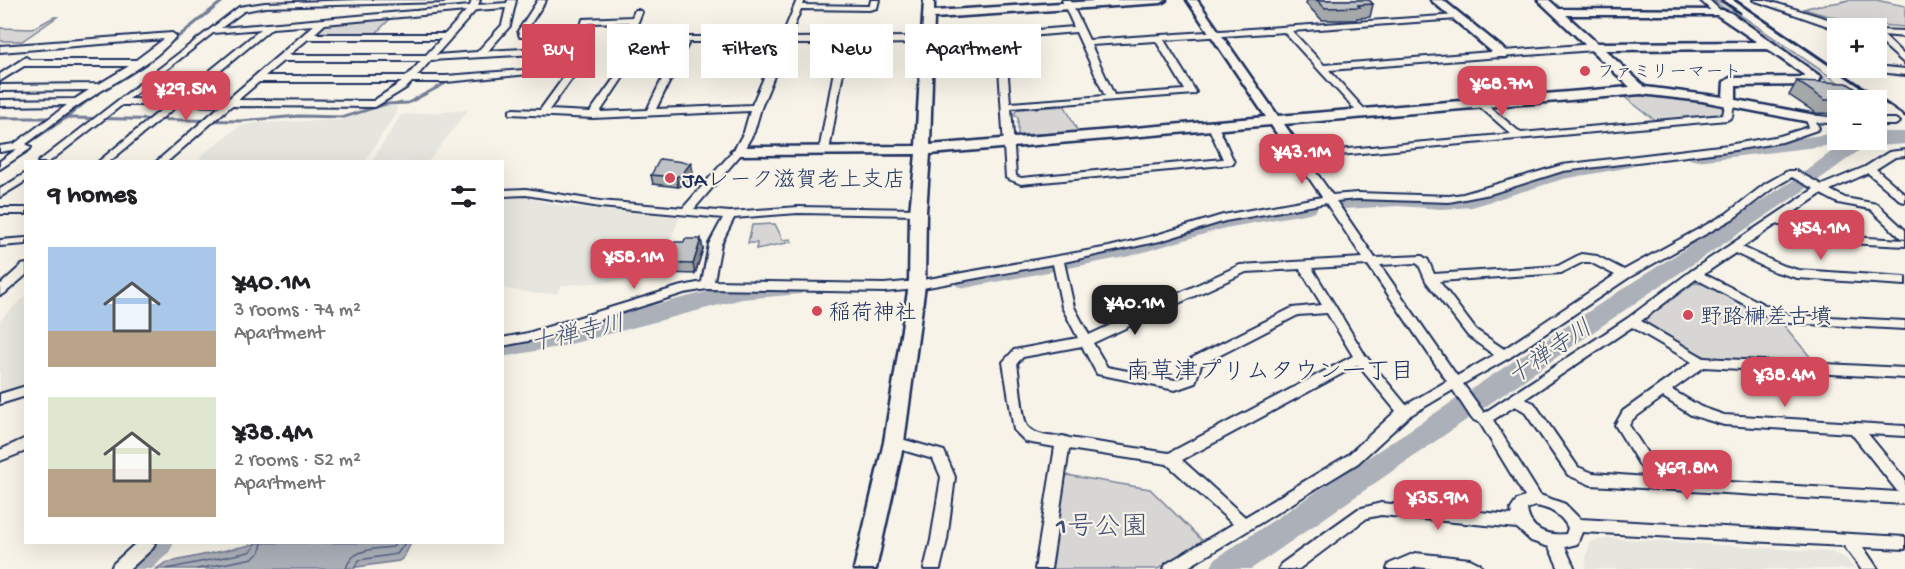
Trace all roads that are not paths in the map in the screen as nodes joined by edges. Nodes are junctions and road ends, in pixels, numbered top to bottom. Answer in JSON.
{"nodes":[{"id":1,"x":443,"y":0,"type":"edge"},
{"id":2,"x":542,"y":0,"type":"edge"},
{"id":3,"x":875,"y":0,"type":"edge"},
{"id":4,"x":928,"y":0,"type":"edge"},
{"id":5,"x":1161,"y":0,"type":"edge"},
{"id":6,"x":1192,"y":0,"type":"edge"},
{"id":7,"x":1436,"y":0,"type":"edge"},
{"id":8,"x":1543,"y":0,"type":"edge"},
{"id":9,"x":1704,"y":0,"type":"edge"},
{"id":10,"x":1757,"y":0,"type":"edge"},
{"id":11,"x":351,"y":2,"type":"edge"},
{"id":12,"x":512,"y":3,"type":"edge"},
{"id":13,"x":799,"y":3,"type":"edge"},
{"id":14,"x":1067,"y":3,"type":"edge"},
{"id":15,"x":474,"y":4,"type":"edge"},
{"id":16,"x":1556,"y":12,"type":"junction"},
{"id":17,"x":1719,"y":12,"type":"junction"},
{"id":18,"x":928,"y":15,"type":"junction"},
{"id":19,"x":1457,"y":17,"type":"junction"},
{"id":20,"x":322,"y":22,"type":"junction"},
{"id":21,"x":527,"y":24,"type":"edge"},
{"id":22,"x":633,"y":24,"type":"edge"},
{"id":23,"x":790,"y":24,"type":"edge"},
{"id":24,"x":1827,"y":25,"type":"edge"},
{"id":25,"x":270,"y":26,"type":"junction"},
{"id":26,"x":1078,"y":29,"type":"junction"},
{"id":27,"x":1286,"y":29,"type":"junction"},
{"id":28,"x":213,"y":31,"type":"junction"},
{"id":29,"x":1887,"y":33,"type":"edge"},
{"id":30,"x":1215,"y":34,"type":"junction"},
{"id":31,"x":1905,"y":34,"type":"edge"},
{"id":32,"x":306,"y":36,"type":"junction"},
{"id":33,"x":447,"y":37,"type":"junction"},
{"id":34,"x":1159,"y":39,"type":"junction"},
{"id":35,"x":1085,"y":43,"type":"junction"},
{"id":36,"x":1887,"y":43,"type":"edge"},
{"id":37,"x":49,"y":45,"type":"junction"},
{"id":38,"x":1769,"y":45,"type":"junction"},
{"id":39,"x":1594,"y":47,"type":"junction"},
{"id":40,"x":0,"y":49,"type":"edge"},
{"id":41,"x":480,"y":54,"type":"junction"},
{"id":42,"x":1502,"y":54,"type":"junction"},
{"id":43,"x":282,"y":58,"type":"junction"},
{"id":44,"x":429,"y":58,"type":"junction"},
{"id":45,"x":1905,"y":61,"type":"edge"},
{"id":46,"x":21,"y":63,"type":"junction"},
{"id":47,"x":136,"y":63,"type":"junction"},
{"id":48,"x":1322,"y":68,"type":"junction"},
{"id":49,"x":1887,"y":70,"type":"edge"},
{"id":50,"x":1905,"y":72,"type":"edge"},
{"id":51,"x":0,"y":78,"type":"edge"},
{"id":52,"x":619,"y":78,"type":"edge"},
{"id":53,"x":667,"y":78,"type":"edge"},
{"id":54,"x":768,"y":78,"type":"edge"},
{"id":55,"x":837,"y":78,"type":"edge"},
{"id":56,"x":256,"y":80,"type":"junction"},
{"id":57,"x":408,"y":80,"type":"junction"},
{"id":58,"x":101,"y":87,"type":"junction"},
{"id":59,"x":0,"y":88,"type":"edge"},
{"id":60,"x":1641,"y":90,"type":"junction"},
{"id":61,"x":1112,"y":98,"type":"junction"},
{"id":62,"x":90,"y":100,"type":"dead end"},
{"id":63,"x":78,"y":102,"type":"junction"},
{"id":64,"x":121,"y":102,"type":"junction"},
{"id":65,"x":1730,"y":102,"type":"junction"},
{"id":66,"x":0,"y":103,"type":"edge"},
{"id":67,"x":175,"y":103,"type":"junction"},
{"id":68,"x":229,"y":103,"type":"junction"},
{"id":69,"x":1480,"y":103,"type":"junction"},
{"id":70,"x":1005,"y":106,"type":"junction"},
{"id":71,"x":756,"y":108,"type":"junction"},
{"id":72,"x":513,"y":112,"type":"dead end"},
{"id":73,"x":543,"y":112,"type":"junction"},
{"id":74,"x":650,"y":113,"type":"junction"},
{"id":75,"x":1363,"y":113,"type":"junction"},
{"id":76,"x":593,"y":115,"type":"junction"},
{"id":77,"x":1810,"y":118,"type":"junction"},
{"id":78,"x":1275,"y":120,"type":"junction"},
{"id":79,"x":1827,"y":120,"type":"edge"},
{"id":80,"x":1887,"y":122,"type":"edge"},
{"id":81,"x":1894,"y":122,"type":"dead end"},
{"id":82,"x":1213,"y":126,"type":"junction"},
{"id":83,"x":41,"y":133,"type":"junction"},
{"id":84,"x":1519,"y":136,"type":"junction"},
{"id":85,"x":1008,"y":142,"type":"junction"},
{"id":86,"x":0,"y":149,"type":"edge"},
{"id":87,"x":923,"y":150,"type":"junction"},
{"id":88,"x":738,"y":151,"type":"junction"},
{"id":89,"x":824,"y":151,"type":"junction"},
{"id":90,"x":1905,"y":153,"type":"edge"},
{"id":91,"x":1299,"y":156,"type":"junction"},
{"id":92,"x":46,"y":160,"type":"edge"},
{"id":93,"x":105,"y":160,"type":"edge"},
{"id":94,"x":163,"y":160,"type":"edge"},
{"id":95,"x":0,"y":166,"type":"edge"},
{"id":96,"x":1869,"y":169,"type":"junction"},
{"id":97,"x":24,"y":178,"type":"edge"},
{"id":98,"x":1820,"y":190,"type":"junction"},
{"id":99,"x":504,"y":193,"type":"edge"},
{"id":100,"x":0,"y":194,"type":"edge"},
{"id":101,"x":1328,"y":199,"type":"junction"},
{"id":102,"x":1905,"y":199,"type":"edge"},
{"id":103,"x":0,"y":211,"type":"edge"},
{"id":104,"x":24,"y":211,"type":"edge"},
{"id":105,"x":685,"y":212,"type":"junction"},
{"id":106,"x":918,"y":212,"type":"junction"},
{"id":107,"x":730,"y":215,"type":"junction"},
{"id":108,"x":1776,"y":220,"type":"junction"},
{"id":109,"x":1905,"y":236,"type":"edge"},
{"id":110,"x":24,"y":241,"type":"edge"},
{"id":111,"x":0,"y":243,"type":"edge"},
{"id":112,"x":1905,"y":243,"type":"edge"},
{"id":113,"x":1734,"y":248,"type":"junction"},
{"id":114,"x":1057,"y":260,"type":"junction"},
{"id":115,"x":1373,"y":261,"type":"junction"},
{"id":116,"x":1304,"y":265,"type":"junction"},
{"id":117,"x":24,"y":270,"type":"edge"},
{"id":118,"x":1695,"y":274,"type":"junction"},
{"id":119,"x":1624,"y":275,"type":"junction"},
{"id":120,"x":1430,"y":278,"type":"junction"},
{"id":121,"x":1905,"y":281,"type":"edge"},
{"id":122,"x":707,"y":285,"type":"junction"},
{"id":123,"x":917,"y":285,"type":"junction"},
{"id":124,"x":0,"y":291,"type":"edge"},
{"id":125,"x":1329,"y":309,"type":"junction"},
{"id":126,"x":1632,"y":321,"type":"junction"},
{"id":127,"x":1905,"y":325,"type":"edge"},
{"id":128,"x":1086,"y":341,"type":"junction"},
{"id":129,"x":504,"y":342,"type":"edge"},
{"id":130,"x":1504,"y":356,"type":"junction"},
{"id":131,"x":1360,"y":358,"type":"junction"},
{"id":132,"x":1701,"y":362,"type":"junction"},
{"id":133,"x":1905,"y":373,"type":"edge"},
{"id":134,"x":1459,"y":388,"type":"junction"},
{"id":135,"x":1662,"y":390,"type":"junction"},
{"id":136,"x":24,"y":392,"type":"edge"},
{"id":137,"x":0,"y":399,"type":"edge"},
{"id":138,"x":1513,"y":399,"type":"junction"},
{"id":139,"x":1404,"y":412,"type":"junction"},
{"id":140,"x":1481,"y":417,"type":"junction"},
{"id":141,"x":1855,"y":428,"type":"junction"},
{"id":142,"x":1905,"y":431,"type":"edge"},
{"id":143,"x":1064,"y":441,"type":"junction"},
{"id":144,"x":894,"y":442,"type":"junction"},
{"id":145,"x":24,"y":446,"type":"edge"},
{"id":146,"x":0,"y":456,"type":"edge"},
{"id":147,"x":1171,"y":459,"type":"junction"},
{"id":148,"x":1659,"y":483,"type":"junction"},
{"id":149,"x":1905,"y":490,"type":"edge"},
{"id":150,"x":1905,"y":498,"type":"edge"},
{"id":151,"x":1535,"y":500,"type":"junction"},
{"id":152,"x":1521,"y":522,"type":"junction"},
{"id":153,"x":1243,"y":524,"type":"junction"},
{"id":154,"x":1575,"y":525,"type":"junction"},
{"id":155,"x":1848,"y":540,"type":"junction"},
{"id":156,"x":1555,"y":542,"type":"junction"},
{"id":157,"x":1905,"y":543,"type":"edge"},
{"id":158,"x":146,"y":544,"type":"edge"},
{"id":159,"x":119,"y":569,"type":"edge"},
{"id":160,"x":865,"y":569,"type":"edge"},
{"id":161,"x":932,"y":569,"type":"edge"},
{"id":162,"x":1042,"y":569,"type":"edge"},
{"id":163,"x":1172,"y":569,"type":"edge"},
{"id":164,"x":1287,"y":569,"type":"edge"},
{"id":165,"x":1395,"y":569,"type":"edge"},
{"id":166,"x":1474,"y":569,"type":"edge"},
{"id":167,"x":1567,"y":569,"type":"edge"},
{"id":168,"x":1870,"y":569,"type":"edge"}],
"edges":[{"from":1,"to":11,"type":"street"},
{"from":2,"to":21,"type":"street"},
{"from":3,"to":13,"type":"street"},
{"from":4,"to":18,"type":"street"},
{"from":5,"to":14,"type":"street"},
{"from":6,"to":30,"type":"street"},
{"from":7,"to":19,"type":"street"},
{"from":8,"to":16,"type":"street"},
{"from":9,"to":17,"type":"street"},
{"from":10,"to":24,"type":"street"},
{"from":11,"to":20,"type":"street"},
{"from":11,"to":28,"type":"street"},
{"from":12,"to":15,"type":"street"},
{"from":12,"to":41,"type":"street"},
{"from":13,"to":23,"type":"street"},
{"from":14,"to":18,"type":"street"},
{"from":14,"to":26,"type":"street"},
{"from":15,"to":20,"type":"street"},
{"from":15,"to":33,"type":"street"},
{"from":16,"to":17,"type":"street"},
{"from":16,"to":39,"type":"street"},
{"from":17,"to":38,"type":"street"},
{"from":18,"to":87,"type":"street"},
{"from":19,"to":27,"type":"street"},
{"from":19,"to":42,"type":"street"},
{"from":20,"to":25,"type":"street"},
{"from":20,"to":32,"type":"street"},
{"from":22,"to":73,"type":"street"},
{"from":25,"to":28,"type":"street"},
{"from":25,"to":67,"type":"street"},
{"from":26,"to":35,"type":"street"},
{"from":26,"to":70,"type":"street"},
{"from":27,"to":30,"type":"street"},
{"from":27,"to":48,"type":"street"},
{"from":28,"to":64,"type":"street"},
{"from":29,"to":31,"type":"street"},
{"from":30,"to":34,"type":"street"},
{"from":30,"to":78,"type":"street"},
{"from":32,"to":33,"type":"street"},
{"from":32,"to":43,"type":"street"},
{"from":33,"to":44,"type":"street"},
{"from":34,"to":35,"type":"street"},
{"from":34,"to":61,"type":"street"},
{"from":35,"to":61,"type":"street"},
{"from":36,"to":45,"type":"street"},
{"from":37,"to":40,"type":"street"},
{"from":37,"to":46,"type":"street"},
{"from":37,"to":47,"type":"street"},
{"from":38,"to":39,"type":"street"},
{"from":38,"to":65,"type":"street"},
{"from":39,"to":42,"type":"street"},
{"from":39,"to":60,"type":"street"},
{"from":41,"to":44,"type":"street"},
{"from":41,"to":57,"type":"street"},
{"from":42,"to":48,"type":"street"},
{"from":43,"to":44,"type":"street"},
{"from":43,"to":56,"type":"street"},
{"from":44,"to":57,"type":"street"},
{"from":46,"to":47,"type":"street"},
{"from":46,"to":51,"type":"street"},
{"from":47,"to":58,"type":"street"},
{"from":48,"to":75,"type":"street"},
{"from":49,"to":50,"type":"street"},
{"from":52,"to":76,"type":"street"},
{"from":53,"to":74,"type":"street"},
{"from":54,"to":71,"type":"street"},
{"from":55,"to":89,"type":"street"},
{"from":56,"to":57,"type":"street"},
{"from":56,"to":68,"type":"street"},
{"from":57,"to":68,"type":"street"},
{"from":58,"to":59,"type":"street"},
{"from":58,"to":63,"type":"street"},
{"from":60,"to":65,"type":"street"},
{"from":60,"to":69,"type":"street"},
{"from":61,"to":70,"type":"street"},
{"from":62,"to":83,"type":"street"},
{"from":63,"to":66,"type":"street"},
{"from":63,"to":83,"type":"street"},
{"from":64,"to":67,"type":"street"},
{"from":64,"to":92,"type":"street"},
{"from":65,"to":77,"type":"street"},
{"from":65,"to":84,"type":"street"},
{"from":67,"to":68,"type":"street"},
{"from":67,"to":93,"type":"street"},
{"from":68,"to":94,"type":"street"},
{"from":69,"to":75,"type":"street"},
{"from":69,"to":84,"type":"street"},
{"from":70,"to":85,"type":"street"},
{"from":71,"to":74,"type":"street"},
{"from":71,"to":88,"type":"street"},
{"from":72,"to":73,"type":"street"},
{"from":73,"to":76,"type":"street"},
{"from":74,"to":76,"type":"street"},
{"from":75,"to":78,"type":"street"},
{"from":77,"to":79,"type":"street"},
{"from":77,"to":101,"type":"street"},
{"from":78,"to":82,"type":"street"},
{"from":78,"to":91,"type":"street"},
{"from":80,"to":81,"type":"street"},
{"from":82,"to":85,"type":"street"},
{"from":82,"to":85,"type":"street"},
{"from":83,"to":86,"type":"street"},
{"from":83,"to":95,"type":"street"},
{"from":84,"to":91,"type":"street"},
{"from":85,"to":87,"type":"street"},
{"from":87,"to":89,"type":"street"},
{"from":87,"to":106,"type":"street"},
{"from":88,"to":89,"type":"street"},
{"from":88,"to":105,"type":"street"},
{"from":90,"to":96,"type":"street"},
{"from":91,"to":101,"type":"street"},
{"from":96,"to":98,"type":"street"},
{"from":96,"to":102,"type":"street"},
{"from":97,"to":100,"type":"street"},
{"from":98,"to":108,"type":"street"},
{"from":98,"to":109,"type":"street"},
{"from":98,"to":119,"type":"street"},
{"from":99,"to":105,"type":"street"},
{"from":101,"to":114,"type":"street"},
{"from":101,"to":115,"type":"street"},
{"from":103,"to":104,"type":"street"},
{"from":105,"to":107,"type":"street"},
{"from":106,"to":107,"type":"street"},
{"from":106,"to":123,"type":"street"},
{"from":107,"to":122,"type":"street"},
{"from":108,"to":112,"type":"street"},
{"from":108,"to":113,"type":"street"},
{"from":110,"to":111,"type":"street"},
{"from":113,"to":118,"type":"street"},
{"from":113,"to":121,"type":"street"},
{"from":114,"to":123,"type":"street"},
{"from":114,"to":128,"type":"street"},
{"from":115,"to":116,"type":"street"},
{"from":115,"to":120,"type":"street"},
{"from":115,"to":134,"type":"street"},
{"from":116,"to":125,"type":"street"},
{"from":116,"to":128,"type":"street"},
{"from":117,"to":124,"type":"street"},
{"from":118,"to":126,"type":"street"},
{"from":118,"to":127,"type":"street"},
{"from":119,"to":120,"type":"street"},
{"from":119,"to":130,"type":"street"},
{"from":120,"to":130,"type":"street"},
{"from":122,"to":123,"type":"street"},
{"from":122,"to":129,"type":"street"},
{"from":123,"to":144,"type":"street"},
{"from":125,"to":128,"type":"street"},
{"from":125,"to":131,"type":"street"},
{"from":126,"to":132,"type":"street"},
{"from":126,"to":138,"type":"street"},
{"from":128,"to":143,"type":"street"},
{"from":130,"to":134,"type":"street"},
{"from":131,"to":139,"type":"street"},
{"from":131,"to":147,"type":"street"},
{"from":132,"to":133,"type":"street"},
{"from":132,"to":135,"type":"street"},
{"from":134,"to":139,"type":"street"},
{"from":134,"to":140,"type":"street"},
{"from":135,"to":141,"type":"street"},
{"from":135,"to":148,"type":"street"},
{"from":136,"to":137,"type":"street"},
{"from":138,"to":140,"type":"street"},
{"from":138,"to":148,"type":"street"},
{"from":139,"to":153,"type":"street"},
{"from":140,"to":151,"type":"street"},
{"from":141,"to":142,"type":"street"},
{"from":141,"to":149,"type":"street"},
{"from":143,"to":147,"type":"street"},
{"from":143,"to":162,"type":"street"},
{"from":144,"to":160,"type":"street"},
{"from":144,"to":161,"type":"street"},
{"from":145,"to":146,"type":"street"},
{"from":147,"to":153,"type":"street"},
{"from":148,"to":150,"type":"street"},
{"from":151,"to":152,"type":"street"},
{"from":151,"to":154,"type":"street"},
{"from":152,"to":156,"type":"street"},
{"from":152,"to":164,"type":"street"},
{"from":153,"to":163,"type":"street"},
{"from":154,"to":155,"type":"street"},
{"from":154,"to":156,"type":"street"},
{"from":155,"to":157,"type":"street"},
{"from":155,"to":168,"type":"street"},
{"from":156,"to":167,"type":"street"},
{"from":158,"to":159,"type":"street"},
{"from":165,"to":166,"type":"street"}]}
